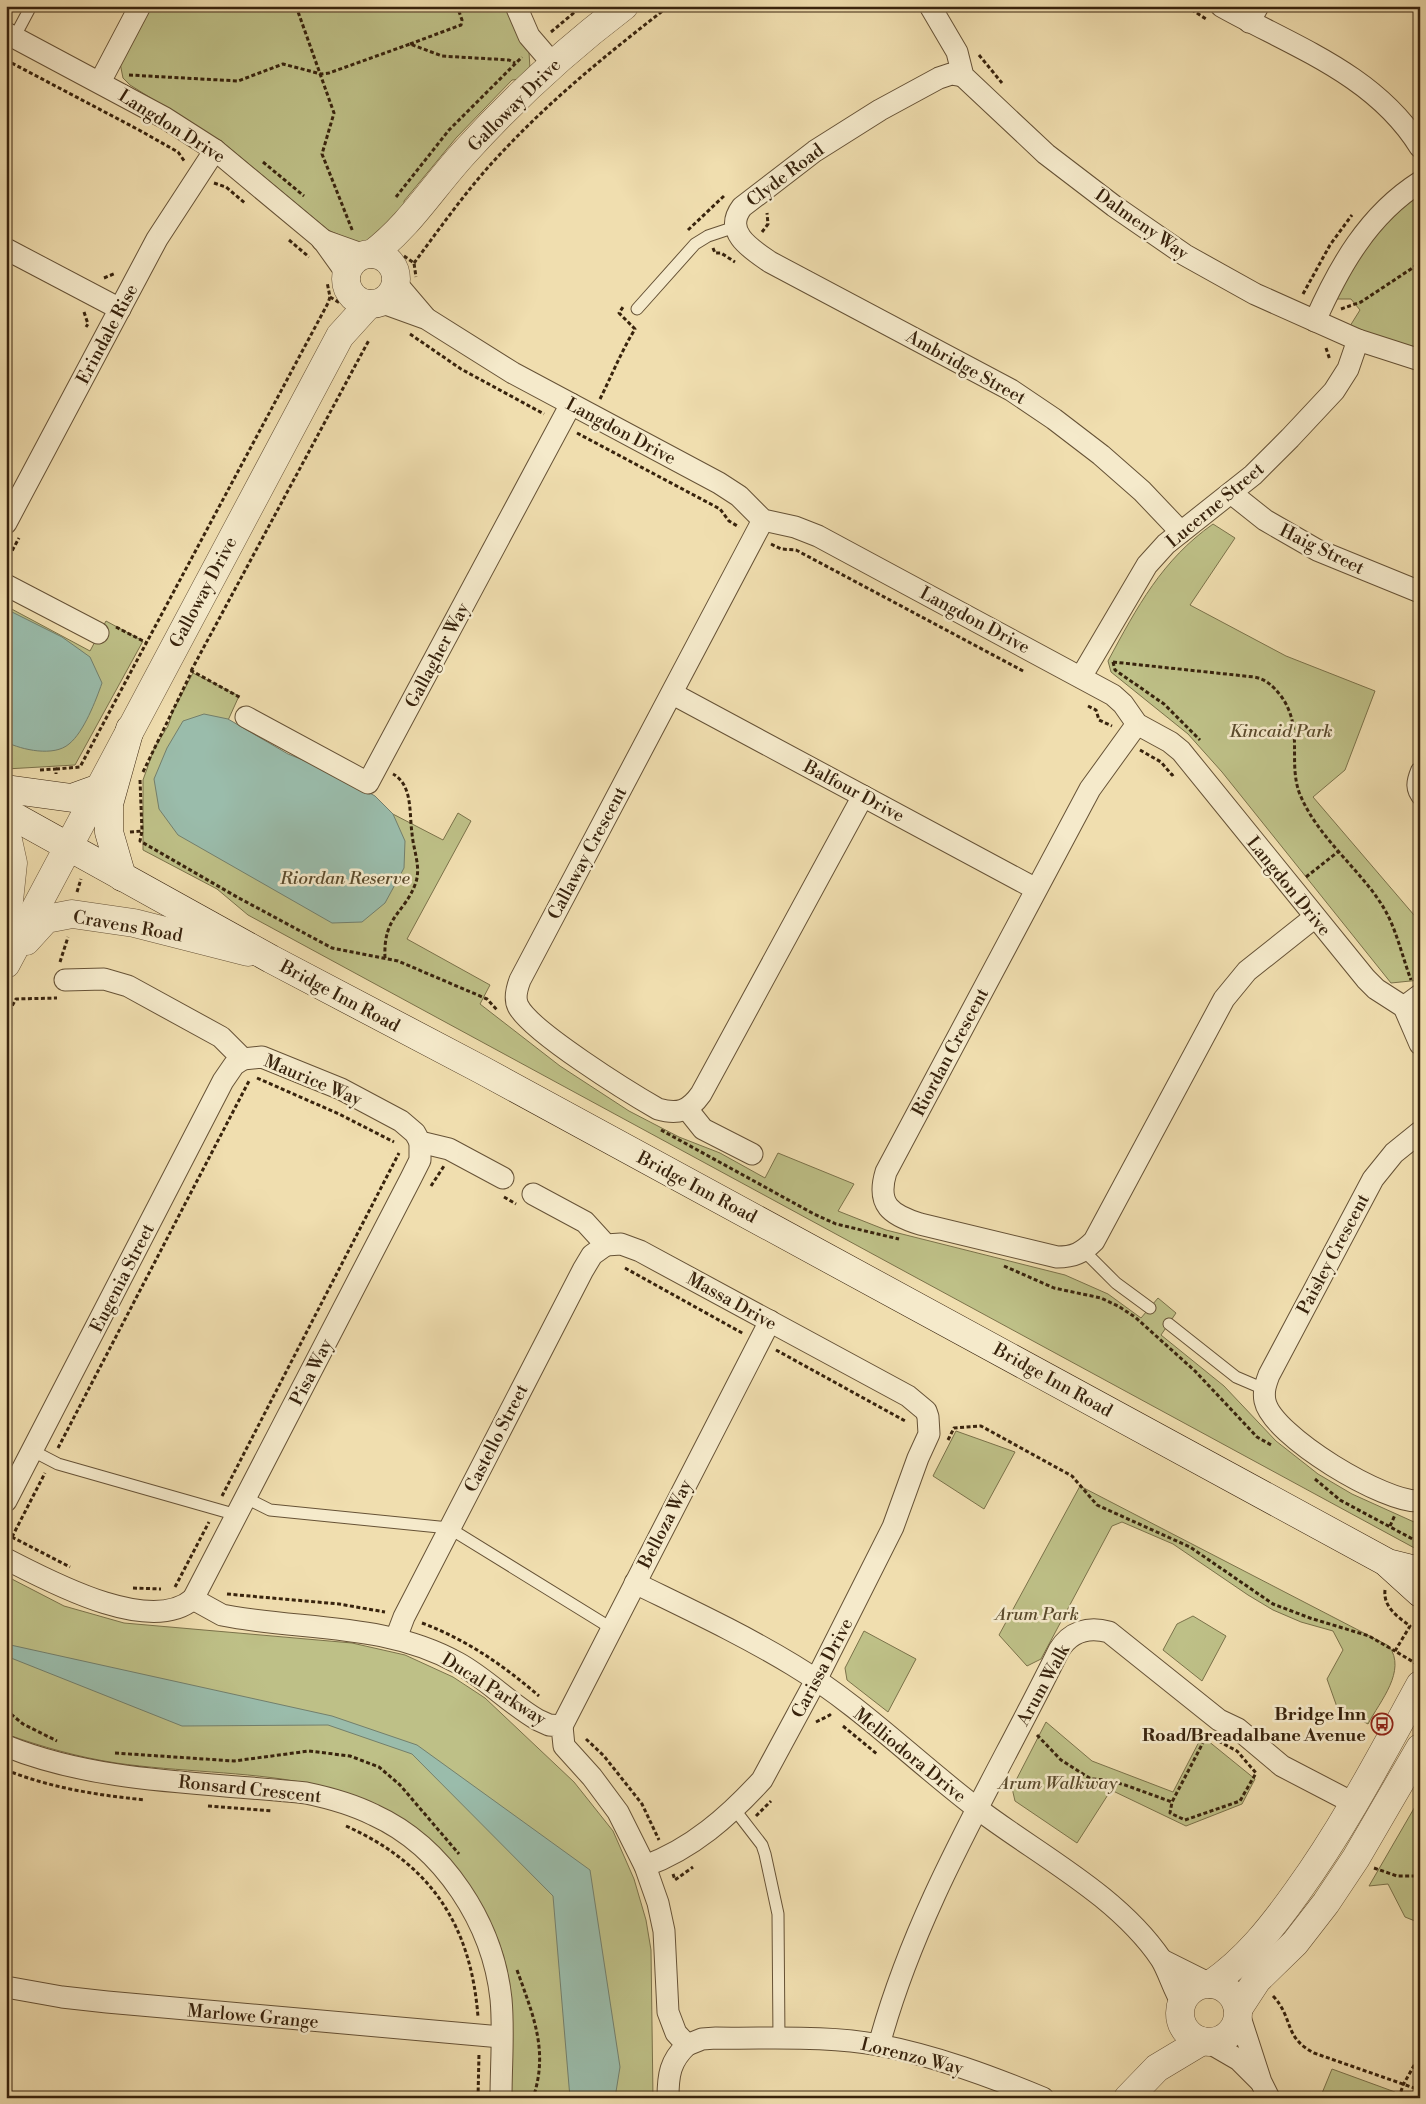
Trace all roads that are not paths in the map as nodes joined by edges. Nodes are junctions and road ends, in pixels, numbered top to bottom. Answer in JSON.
{"nodes":[{"id":1,"x":31,"y":6,"type":"edge"},
{"id":2,"x":140,"y":6,"type":"edge"},
{"id":3,"x":516,"y":6,"type":"edge"},
{"id":4,"x":624,"y":6,"type":"edge"},
{"id":5,"x":930,"y":6,"type":"edge"},
{"id":6,"x":1254,"y":14,"type":"edge"},
{"id":7,"x":1217,"y":15,"type":"edge"},
{"id":8,"x":10,"y":36,"type":"edge"},
{"id":9,"x":544,"y":55,"type":"junction"},
{"id":10,"x":105,"y":73,"type":"junction"},
{"id":11,"x":963,"y":76,"type":"junction"},
{"id":12,"x":1420,"y":147,"type":"edge"},
{"id":13,"x":215,"y":150,"type":"junction"},
{"id":14,"x":1420,"y":182,"type":"edge"},
{"id":15,"x":735,"y":227,"type":"junction"},
{"id":16,"x":6,"y":249,"type":"edge"},
{"id":17,"x":370,"y":271,"type":"junction"},
{"id":18,"x":120,"y":309,"type":"junction"},
{"id":19,"x":637,"y":310,"type":"dead end"},
{"id":20,"x":1319,"y":312,"type":"junction"},
{"id":21,"x":1358,"y":340,"type":"junction"},
{"id":22,"x":1420,"y":360,"type":"edge"},
{"id":23,"x":571,"y":404,"type":"junction"},
{"id":24,"x":1231,"y":492,"type":"junction"},
{"id":25,"x":763,"y":520,"type":"junction"},
{"id":26,"x":6,"y":523,"type":"edge"},
{"id":27,"x":1181,"y":532,"type":"junction"},
{"id":28,"x":6,"y":585,"type":"edge"},
{"id":29,"x":1420,"y":592,"type":"edge"},
{"id":30,"x":98,"y":633,"type":"dead end"},
{"id":31,"x":1081,"y":677,"type":"junction"},
{"id":32,"x":673,"y":694,"type":"junction"},
{"id":33,"x":246,"y":709,"type":"road end"},
{"id":34,"x":1137,"y":724,"type":"junction"},
{"id":35,"x":130,"y":729,"type":"junction"},
{"id":36,"x":1420,"y":768,"type":"edge"},
{"id":37,"x":6,"y":789,"type":"edge"},
{"id":38,"x":97,"y":790,"type":"junction"},
{"id":39,"x":863,"y":796,"type":"junction"},
{"id":40,"x":1420,"y":801,"type":"edge"},
{"id":41,"x":6,"y":812,"type":"edge"},
{"id":42,"x":6,"y":830,"type":"edge"},
{"id":43,"x":67,"y":847,"type":"junction"},
{"id":44,"x":122,"y":877,"type":"junction"},
{"id":45,"x":1036,"y":889,"type":"junction"},
{"id":46,"x":1315,"y":917,"type":"junction"},
{"id":47,"x":6,"y":929,"type":"edge"},
{"id":48,"x":271,"y":959,"type":"junction"},
{"id":49,"x":6,"y":964,"type":"edge"},
{"id":50,"x":6,"y":968,"type":"edge"},
{"id":51,"x":62,"y":989,"type":"road end"},
{"id":52,"x":1414,"y":1000,"type":"edge"},
{"id":53,"x":1420,"y":1044,"type":"edge"},
{"id":54,"x":248,"y":1067,"type":"junction"},
{"id":55,"x":687,"y":1109,"type":"junction"},
{"id":56,"x":1420,"y":1132,"type":"edge"},
{"id":57,"x":411,"y":1144,"type":"junction"},
{"id":58,"x":752,"y":1154,"type":"dead end"},
{"id":59,"x":503,"y":1178,"type":"dead end"},
{"id":60,"x":533,"y":1194,"type":"dead end"},
{"id":61,"x":606,"y":1245,"type":"junction"},
{"id":62,"x":1084,"y":1251,"type":"junction"},
{"id":63,"x":1150,"y":1308,"type":"dead end"},
{"id":64,"x":770,"y":1321,"type":"junction"},
{"id":65,"x":1169,"y":1324,"type":"dead end"},
{"id":66,"x":1264,"y":1389,"type":"junction"},
{"id":67,"x":929,"y":1425,"type":"joint"},
{"id":68,"x":33,"y":1451,"type":"junction"},
{"id":69,"x":6,"y":1501,"type":"edge"},
{"id":70,"x":1420,"y":1501,"type":"edge"},
{"id":71,"x":242,"y":1506,"type":"junction"},
{"id":72,"x":449,"y":1528,"type":"junction"},
{"id":73,"x":6,"y":1559,"type":"edge"},
{"id":74,"x":1388,"y":1563,"type":"junction"},
{"id":75,"x":1420,"y":1570,"type":"edge"},
{"id":76,"x":635,"y":1583,"type":"junction"},
{"id":77,"x":1420,"y":1592,"type":"edge"},
{"id":78,"x":193,"y":1599,"type":"junction"},
{"id":79,"x":612,"y":1628,"type":"junction"},
{"id":80,"x":396,"y":1638,"type":"junction"},
{"id":81,"x":1420,"y":1685,"type":"edge"},
{"id":82,"x":811,"y":1689,"type":"junction"},
{"id":83,"x":562,"y":1726,"type":"junction"},
{"id":84,"x":6,"y":1746,"type":"edge"},
{"id":85,"x":1420,"y":1748,"type":"edge"},
{"id":86,"x":1355,"y":1804,"type":"junction"},
{"id":87,"x":977,"y":1808,"type":"junction"},
{"id":88,"x":741,"y":1818,"type":"junction"},
{"id":89,"x":645,"y":1866,"type":"junction"},
{"id":90,"x":1162,"y":1960,"type":"junction"},
{"id":91,"x":1210,"y":1984,"type":"junction"},
{"id":92,"x":6,"y":1987,"type":"edge"},
{"id":93,"x":1181,"y":2006,"type":"junction"},
{"id":94,"x":1238,"y":2010,"type":"junction"},
{"id":95,"x":501,"y":2037,"type":"junction"},
{"id":96,"x":779,"y":2039,"type":"junction"},
{"id":97,"x":1205,"y":2042,"type":"junction"},
{"id":98,"x":687,"y":2045,"type":"junction"},
{"id":99,"x":879,"y":2045,"type":"junction"},
{"id":100,"x":1157,"y":2068,"type":"junction"},
{"id":101,"x":1265,"y":2090,"type":"edge"},
{"id":102,"x":501,"y":2098,"type":"edge"},
{"id":103,"x":668,"y":2098,"type":"edge"},
{"id":104,"x":1042,"y":2098,"type":"edge"},
{"id":105,"x":1128,"y":2098,"type":"edge"}],
"edges":[{"from":1,"to":8,"type":"lane"},
{"from":2,"to":10,"type":"street"},
{"from":3,"to":9,"type":"street"},
{"from":4,"to":9,"type":"street","name":"Galloway Drive"},
{"from":5,"to":11,"type":"street"},
{"from":6,"to":7,"type":"street"},
{"from":6,"to":12,"type":"street"},
{"from":8,"to":10,"type":"street","name":"Langdon Drive"},
{"from":9,"to":17,"type":"street","name":"Galloway Drive"},
{"from":10,"to":13,"type":"street","name":"Langdon Drive"},
{"from":11,"to":15,"type":"street","name":"Clyde Road"},
{"from":11,"to":20,"type":"street","name":"Dalmeny Way"},
{"from":13,"to":17,"type":"street","name":"Langdon Drive"},
{"from":13,"to":18,"type":"street","name":"Erindale Rise"},
{"from":14,"to":20,"type":"street"},
{"from":15,"to":19,"type":"lane","name":"Clyde Road"},
{"from":15,"to":27,"type":"street","name":"Ambridge Street"},
{"from":16,"to":18,"type":"street"},
{"from":17,"to":23,"type":"street","name":"Langdon Drive"},
{"from":17,"to":35,"type":"street","name":"Galloway Drive"},
{"from":18,"to":26,"type":"street","name":"Erindale Rise"},
{"from":20,"to":21,"type":"street","name":"Dalmeny Way"},
{"from":21,"to":22,"type":"street","name":"Dalmeny Way"},
{"from":21,"to":24,"type":"street","name":"Lucerne Street"},
{"from":23,"to":25,"type":"street","name":"Langdon Drive"},
{"from":23,"to":33,"type":"street","name":"Gallagher Way"},
{"from":24,"to":27,"type":"street","name":"Lucerne Street"},
{"from":24,"to":29,"type":"street","name":"Haig Street"},
{"from":25,"to":31,"type":"street","name":"Langdon Drive"},
{"from":25,"to":32,"type":"street","name":"Callaway Crescent"},
{"from":27,"to":31,"type":"street","name":"Lucerne Street"},
{"from":28,"to":30,"type":"street"},
{"from":31,"to":34,"type":"street","name":"Langdon Drive"},
{"from":32,"to":39,"type":"street","name":"Balfour Drive"},
{"from":32,"to":55,"type":"street","name":"Callaway Crescent"},
{"from":34,"to":45,"type":"street","name":"Riordan Crescent"},
{"from":34,"to":46,"type":"street","name":"Langdon Drive"},
{"from":35,"to":38,"type":"street","name":"Galloway Drive"},
{"from":35,"to":44,"type":"street"},
{"from":36,"to":40,"type":"lane"},
{"from":37,"to":38,"type":"street"},
{"from":38,"to":43,"type":"street","name":"Galloway Drive"},
{"from":39,"to":45,"type":"street","name":"Balfour Drive"},
{"from":39,"to":55,"type":"street"},
{"from":41,"to":43,"type":"street","name":"Bridge Inn Road"},
{"from":42,"to":47,"type":"street"},
{"from":43,"to":44,"type":"street","name":"Bridge Inn Road"},
{"from":43,"to":49,"type":"street"},
{"from":44,"to":48,"type":"street","name":"Bridge Inn Road"},
{"from":45,"to":62,"type":"street","name":"Riordan Crescent"},
{"from":46,"to":52,"type":"street","name":"Langdon Drive"},
{"from":46,"to":62,"type":"street"},
{"from":48,"to":50,"type":"street","name":"Cravens Road"},
{"from":48,"to":74,"type":"street","name":"Bridge Inn Road"},
{"from":51,"to":54,"type":"street","name":"Maurice Way"},
{"from":52,"to":53,"type":"street"},
{"from":54,"to":57,"type":"street","name":"Maurice Way"},
{"from":54,"to":68,"type":"street","name":"Eugenia Street"},
{"from":55,"to":58,"type":"street"},
{"from":56,"to":66,"type":"street","name":"Paisley Crescent"},
{"from":57,"to":59,"type":"street"},
{"from":57,"to":71,"type":"street","name":"Pisa Way"},
{"from":60,"to":61,"type":"street"},
{"from":61,"to":64,"type":"street","name":"Massa Drive"},
{"from":61,"to":72,"type":"street","name":"Castello Street"},
{"from":62,"to":63,"type":"lane"},
{"from":64,"to":67,"type":"street","name":"Massa Drive"},
{"from":64,"to":76,"type":"street","name":"Belloza Way"},
{"from":65,"to":66,"type":"lane"},
{"from":66,"to":70,"type":"street"},
{"from":67,"to":82,"type":"street","name":"Carissa Drive"},
{"from":68,"to":69,"type":"street","name":"Eugenia Street"},
{"from":68,"to":71,"type":"lane"},
{"from":71,"to":72,"type":"lane"},
{"from":71,"to":78,"type":"street","name":"Pisa Way"},
{"from":72,"to":79,"type":"lane"},
{"from":72,"to":80,"type":"street","name":"Castello Street"},
{"from":73,"to":78,"type":"street"},
{"from":74,"to":75,"type":"street","name":"Bridge Inn Road"},
{"from":74,"to":77,"type":"street","name":"Bridge Inn Road"},
{"from":76,"to":79,"type":"street","name":"Belloza Way"},
{"from":76,"to":82,"type":"street","name":"Melliodora Drive"},
{"from":78,"to":80,"type":"street","name":"Ducal Parkway"},
{"from":79,"to":83,"type":"street","name":"Belloza Way"},
{"from":80,"to":83,"type":"street","name":"Ducal Parkway"},
{"from":81,"to":86,"type":"street"},
{"from":82,"to":87,"type":"street","name":"Melliodora Drive"},
{"from":82,"to":88,"type":"street","name":"Carissa Drive"},
{"from":83,"to":89,"type":"street","name":"Ducal Parkway"},
{"from":84,"to":95,"type":"street","name":"Ronsard Crescent"},
{"from":85,"to":94,"type":"street"},
{"from":86,"to":87,"type":"street","name":"Arum Walk"},
{"from":86,"to":91,"type":"street"},
{"from":87,"to":90,"type":"street","name":"Melliodora Drive"},
{"from":87,"to":99,"type":"street","name":"Arum Walk"},
{"from":88,"to":89,"type":"street","name":"Carissa Drive"},
{"from":88,"to":96,"type":"lane"},
{"from":89,"to":98,"type":"street","name":"Ducal Parkway"},
{"from":90,"to":91,"type":"street","name":"Melliodora Drive"},
{"from":90,"to":93,"type":"street","name":"Melliodora Drive"},
{"from":91,"to":93,"type":"street"},
{"from":91,"to":94,"type":"street"},
{"from":92,"to":95,"type":"street","name":"Marlowe Grange"},
{"from":93,"to":97,"type":"street"},
{"from":93,"to":100,"type":"street"},
{"from":94,"to":97,"type":"street"},
{"from":94,"to":101,"type":"street"},
{"from":95,"to":102,"type":"street","name":"Ronsard Crescent"},
{"from":96,"to":98,"type":"street","name":"Lorenzo Way"},
{"from":96,"to":99,"type":"street","name":"Lorenzo Way"},
{"from":97,"to":100,"type":"street"},
{"from":97,"to":101,"type":"street"},
{"from":98,"to":103,"type":"street"},
{"from":99,"to":104,"type":"street","name":"Lorenzo Way"},
{"from":100,"to":105,"type":"street"}]}
